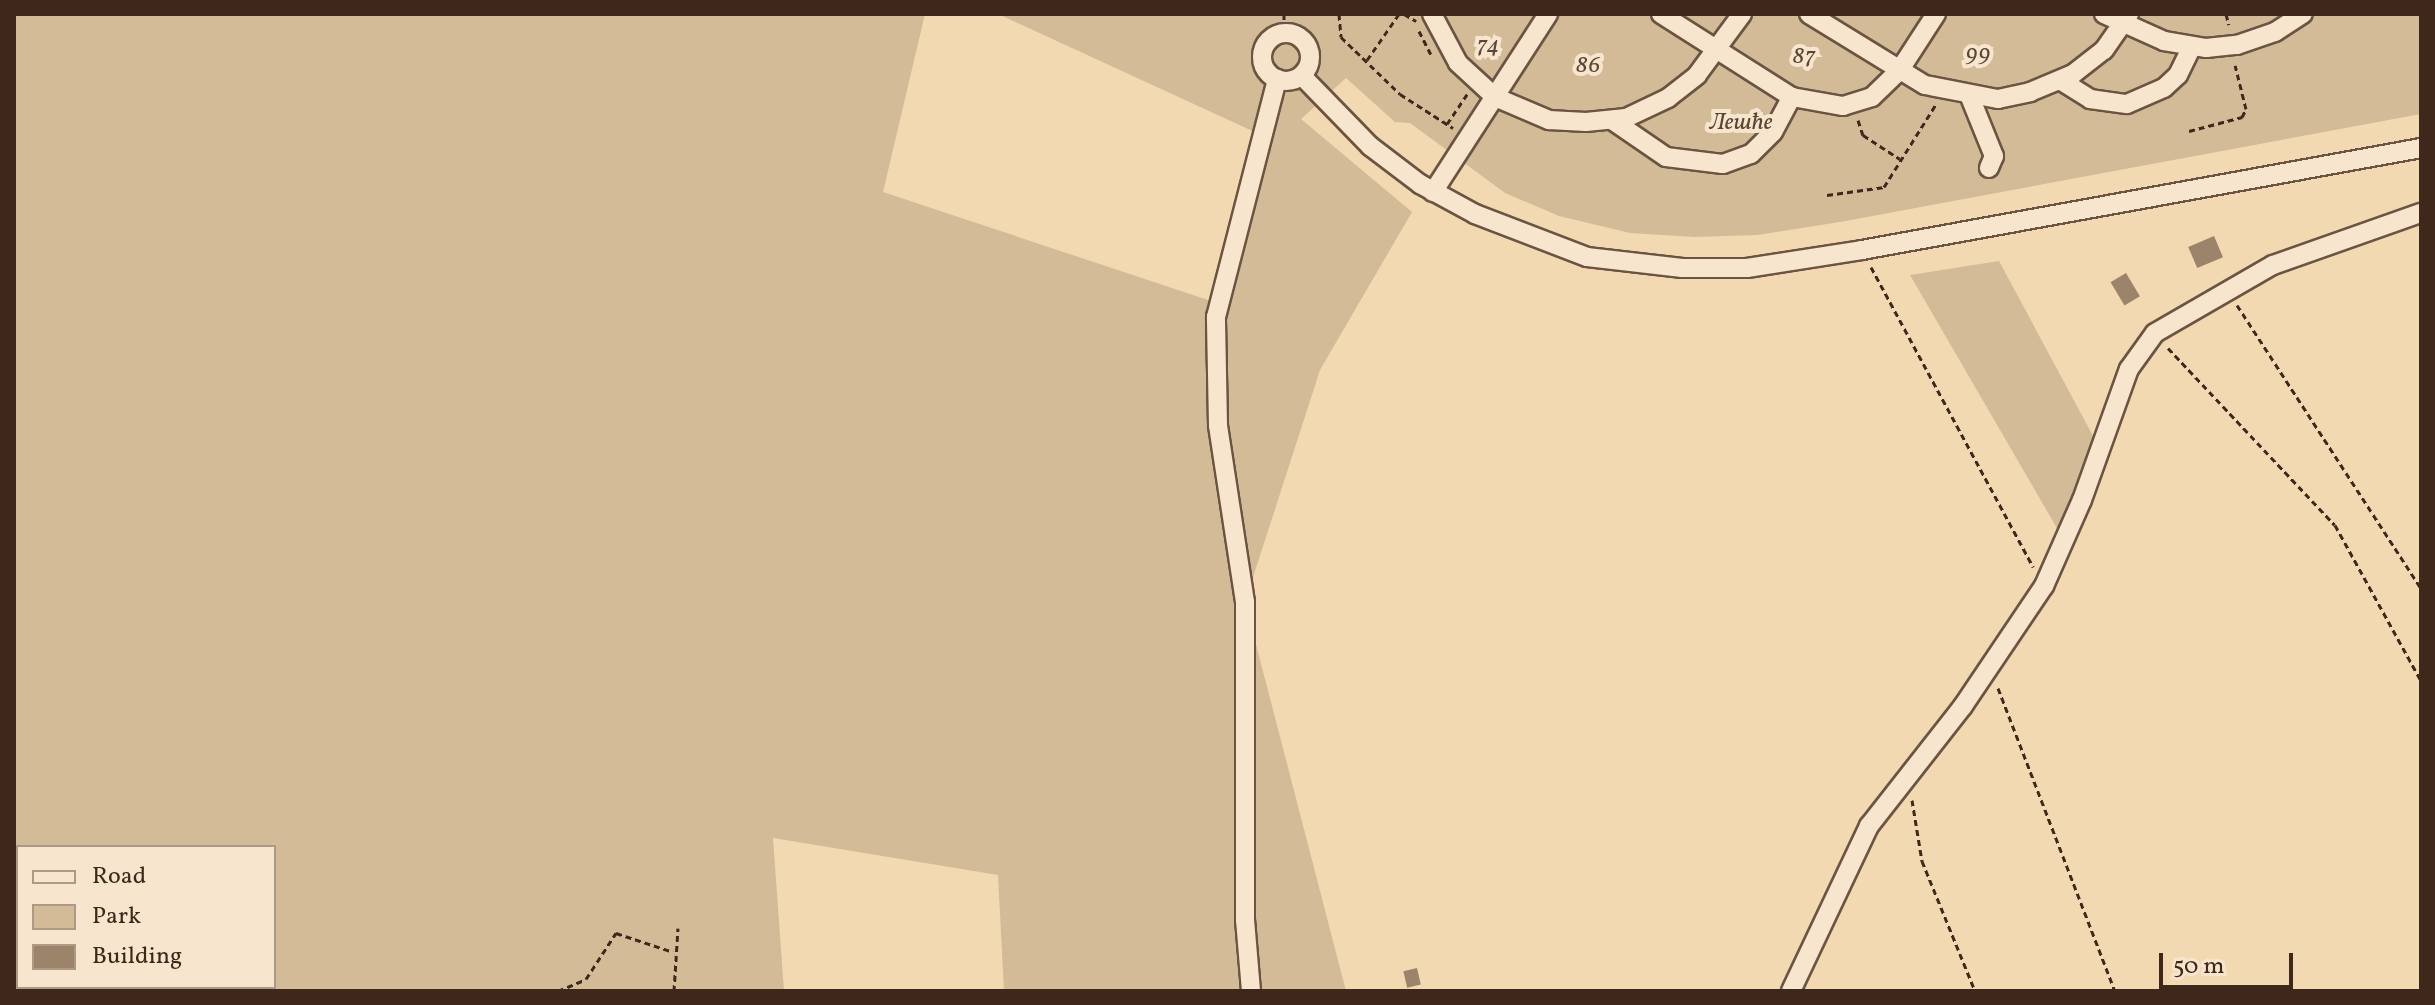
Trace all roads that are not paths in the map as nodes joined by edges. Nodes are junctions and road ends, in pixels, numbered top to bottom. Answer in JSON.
{"nodes":[{"id":1,"x":1432,"y":14,"type":"edge"},
{"id":2,"x":1548,"y":14,"type":"edge"},
{"id":3,"x":1661,"y":14,"type":"edge"},
{"id":4,"x":1742,"y":14,"type":"edge"},
{"id":5,"x":1809,"y":14,"type":"edge"},
{"id":6,"x":1936,"y":14,"type":"edge"},
{"id":7,"x":2104,"y":14,"type":"edge"},
{"id":8,"x":2303,"y":14,"type":"edge"},
{"id":9,"x":2126,"y":20,"type":"edge"},
{"id":10,"x":2192,"y":46,"type":"junction"},
{"id":11,"x":1718,"y":51,"type":"junction"},
{"id":12,"x":1899,"y":71,"type":"junction"},
{"id":13,"x":1302,"y":76,"type":"junction"},
{"id":14,"x":1277,"y":79,"type":"junction"},
{"id":15,"x":2060,"y":80,"type":"junction"},
{"id":16,"x":1495,"y":97,"type":"junction"},
{"id":17,"x":1792,"y":97,"type":"junction"},
{"id":18,"x":1970,"y":97,"type":"junction"},
{"id":19,"x":1612,"y":120,"type":"junction"},
{"id":20,"x":2421,"y":148,"type":"edge"},
{"id":21,"x":1989,"y":168,"type":"dead end"},
{"id":22,"x":1433,"y":192,"type":"junction"},
{"id":23,"x":2421,"y":213,"type":"edge"},
{"id":24,"x":1251,"y":991,"type":"edge"},
{"id":25,"x":1791,"y":991,"type":"edge"}],
"edges":[{"from":1,"to":16,"type":"street"},
{"from":2,"to":16,"type":"street"},
{"from":3,"to":11,"type":"street"},
{"from":4,"to":11,"type":"street"},
{"from":5,"to":12,"type":"street"},
{"from":6,"to":12,"type":"street"},
{"from":7,"to":9,"type":"street"},
{"from":8,"to":10,"type":"street"},
{"from":9,"to":10,"type":"street"},
{"from":9,"to":15,"type":"street"},
{"from":10,"to":15,"type":"street"},
{"from":11,"to":17,"type":"street"},
{"from":11,"to":19,"type":"street"},
{"from":12,"to":17,"type":"street"},
{"from":12,"to":18,"type":"street"},
{"from":13,"to":14,"type":"street"},
{"from":13,"to":14,"type":"street"},
{"from":13,"to":22,"type":"street"},
{"from":14,"to":24,"type":"street"},
{"from":15,"to":18,"type":"street"},
{"from":16,"to":19,"type":"street"},
{"from":16,"to":22,"type":"street"},
{"from":17,"to":19,"type":"street"},
{"from":18,"to":21,"type":"street"},
{"from":20,"to":22,"type":"street"},
{"from":23,"to":25,"type":"street"}]}
